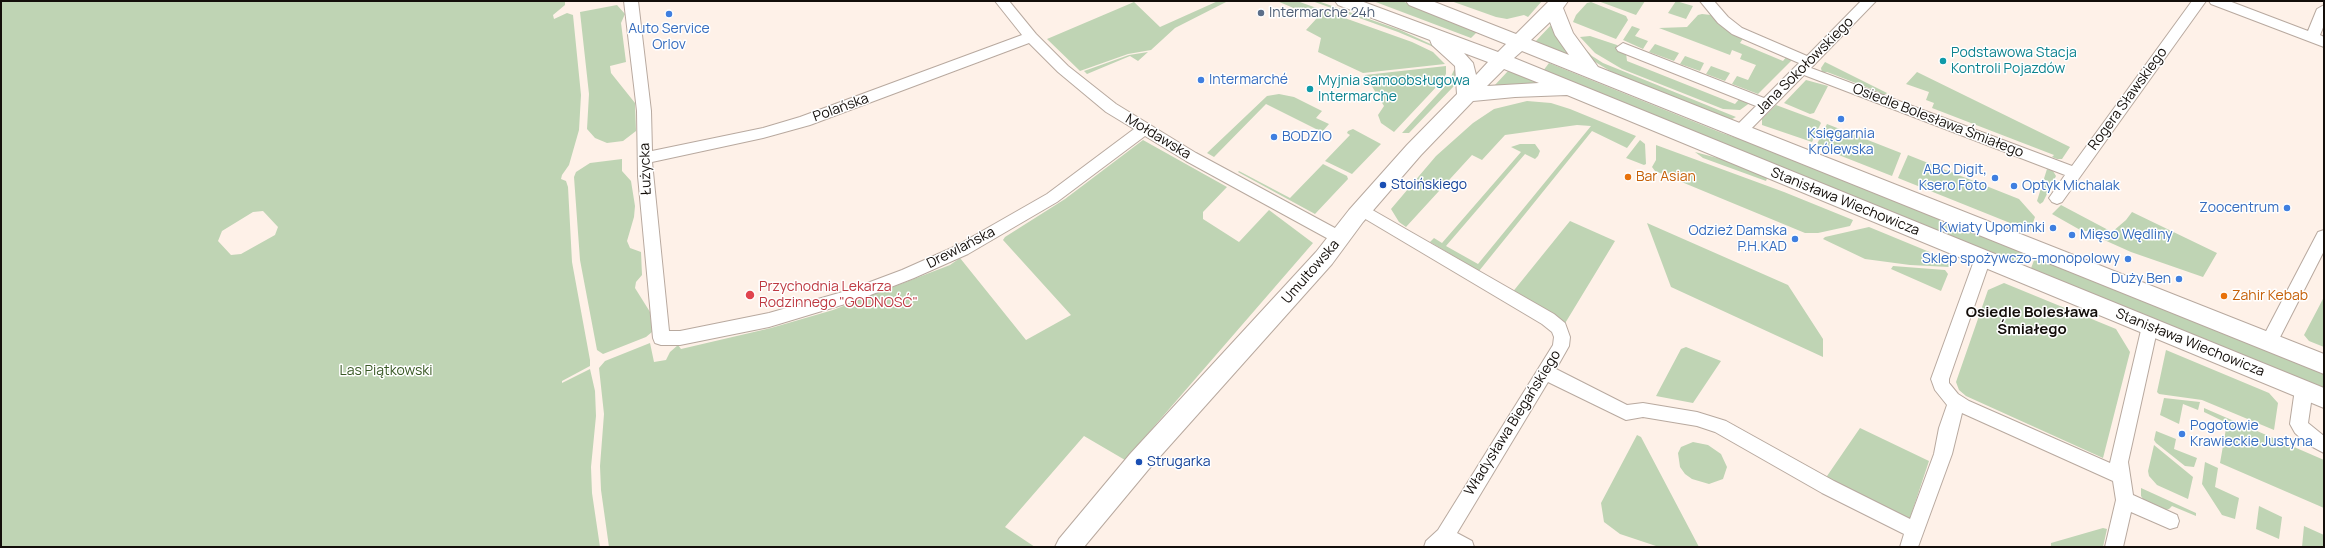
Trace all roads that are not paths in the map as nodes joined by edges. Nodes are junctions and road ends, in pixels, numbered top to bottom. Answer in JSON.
{"nodes":[{"id":1,"x":1002,"y":1,"type":"edge"},
{"id":2,"x":1344,"y":1,"type":"edge"},
{"id":3,"x":1415,"y":1,"type":"edge"},
{"id":4,"x":1707,"y":1,"type":"edge"},
{"id":5,"x":1869,"y":1,"type":"edge"},
{"id":6,"x":2199,"y":1,"type":"edge"},
{"id":7,"x":2216,"y":1,"type":"edge"},
{"id":8,"x":635,"y":2,"type":"edge"},
{"id":9,"x":1556,"y":4,"type":"edge"},
{"id":10,"x":2324,"y":9,"type":"edge"},
{"id":11,"x":1433,"y":34,"type":"junction"},
{"id":12,"x":1031,"y":37,"type":"junction"},
{"id":13,"x":2318,"y":40,"type":"edge"},
{"id":14,"x":1519,"y":41,"type":"junction"},
{"id":15,"x":1623,"y":48,"type":"dead end"},
{"id":16,"x":1500,"y":60,"type":"junction"},
{"id":17,"x":1805,"y":66,"type":"junction"},
{"id":18,"x":1591,"y":70,"type":"junction"},
{"id":19,"x":1572,"y":91,"type":"junction"},
{"id":20,"x":1467,"y":95,"type":"junction"},
{"id":21,"x":1767,"y":104,"type":"junction"},
{"id":22,"x":1144,"y":129,"type":"junction"},
{"id":23,"x":1741,"y":130,"type":"junction"},
{"id":24,"x":645,"y":158,"type":"junction"},
{"id":25,"x":2074,"y":173,"type":"junction"},
{"id":26,"x":2058,"y":198,"type":"dead end"},
{"id":27,"x":1362,"y":210,"type":"junction"},
{"id":28,"x":2324,"y":236,"type":"edge"},
{"id":29,"x":1340,"y":238,"type":"junction"},
{"id":30,"x":1983,"y":258,"type":"junction"},
{"id":31,"x":2150,"y":326,"type":"junction"},
{"id":32,"x":661,"y":338,"type":"joint"},
{"id":33,"x":2269,"y":342,"type":"junction"},
{"id":34,"x":2324,"y":364,"type":"edge"},
{"id":35,"x":1544,"y":372,"type":"junction"},
{"id":36,"x":2304,"y":390,"type":"junction"},
{"id":37,"x":2324,"y":398,"type":"edge"},
{"id":38,"x":1957,"y":402,"type":"junction"},
{"id":39,"x":2324,"y":445,"type":"edge"},
{"id":40,"x":2120,"y":476,"type":"junction"},
{"id":41,"x":2125,"y":500,"type":"junction"},
{"id":42,"x":2170,"y":521,"type":"dead end"},
{"id":43,"x":1912,"y":539,"type":"edge"},
{"id":44,"x":1439,"y":541,"type":"edge"},
{"id":45,"x":1068,"y":547,"type":"edge"},
{"id":46,"x":1465,"y":547,"type":"edge"},
{"id":47,"x":2114,"y":547,"type":"edge"}],
"edges":[{"from":1,"to":12,"type":"street","name":"Mołdawska"},
{"from":2,"to":11,"type":"street","name":"Stanisława Wiechowicza"},
{"from":3,"to":14,"type":"street","name":"Stanisława Wiechowicza"},
{"from":4,"to":17,"type":"street","name":"Osiedle Bolesława Śmiałego"},
{"from":5,"to":17,"type":"street","name":"Jana Sokołowskiego"},
{"from":6,"to":25,"type":"street","name":"Rogera Sławskiego"},
{"from":7,"to":13,"type":"street"},
{"from":8,"to":24,"type":"street","name":"Łużycka"},
{"from":9,"to":14,"type":"street","name":"Umultowska"},
{"from":9,"to":18,"type":"street"},
{"from":10,"to":13,"type":"street"},
{"from":11,"to":16,"type":"street","name":"Stanisława Wiechowicza"},
{"from":11,"to":20,"type":"street"},
{"from":12,"to":22,"type":"street","name":"Mołdawska"},
{"from":12,"to":24,"type":"street","name":"Polańska"},
{"from":14,"to":16,"type":"street","name":"Umultowska"},
{"from":14,"to":18,"type":"street","name":"Stanisława Wiechowicza"},
{"from":15,"to":21,"type":"street"},
{"from":16,"to":19,"type":"street","name":"Stanisława Wiechowicza"},
{"from":16,"to":20,"type":"street","name":"Umultowska"},
{"from":17,"to":21,"type":"street","name":"Jana Sokołowskiego"},
{"from":17,"to":25,"type":"street","name":"Osiedle Bolesława Śmiałego"},
{"from":18,"to":23,"type":"street","name":"Stanisława Wiechowicza"},
{"from":19,"to":20,"type":"street"},
{"from":19,"to":30,"type":"street","name":"Stanisława Wiechowicza"},
{"from":20,"to":27,"type":"street","name":"Umultowska"},
{"from":21,"to":23,"type":"street","name":"Jana Sokołowskiego"},
{"from":22,"to":29,"type":"street","name":"Mołdawska"},
{"from":22,"to":32,"type":"street","name":"Drewlańska"},
{"from":23,"to":33,"type":"street","name":"Stanisława Wiechowicza"},
{"from":24,"to":32,"type":"street","name":"Łużycka"},
{"from":25,"to":26,"type":"street","name":"Rogera Sławskiego"},
{"from":27,"to":29,"type":"street","name":"Umultowska"},
{"from":27,"to":35,"type":"street","name":"Władysława Biegańskiego"},
{"from":28,"to":33,"type":"street"},
{"from":29,"to":45,"type":"street","name":"Umultowska"},
{"from":30,"to":31,"type":"street","name":"Stanisława Wiechowicza"},
{"from":30,"to":38,"type":"street"},
{"from":31,"to":36,"type":"street","name":"Stanisława Wiechowicza"},
{"from":31,"to":40,"type":"street"},
{"from":33,"to":34,"type":"street","name":"Stanisława Wiechowicza"},
{"from":35,"to":43,"type":"street"},
{"from":35,"to":44,"type":"street","name":"Władysława Biegańskiego"},
{"from":36,"to":37,"type":"street","name":"Stanisława Wiechowicza"},
{"from":36,"to":39,"type":"street"},
{"from":38,"to":40,"type":"street"},
{"from":38,"to":43,"type":"street"},
{"from":40,"to":41,"type":"street"},
{"from":41,"to":42,"type":"street"},
{"from":41,"to":47,"type":"street"},
{"from":44,"to":46,"type":"street"}]}
